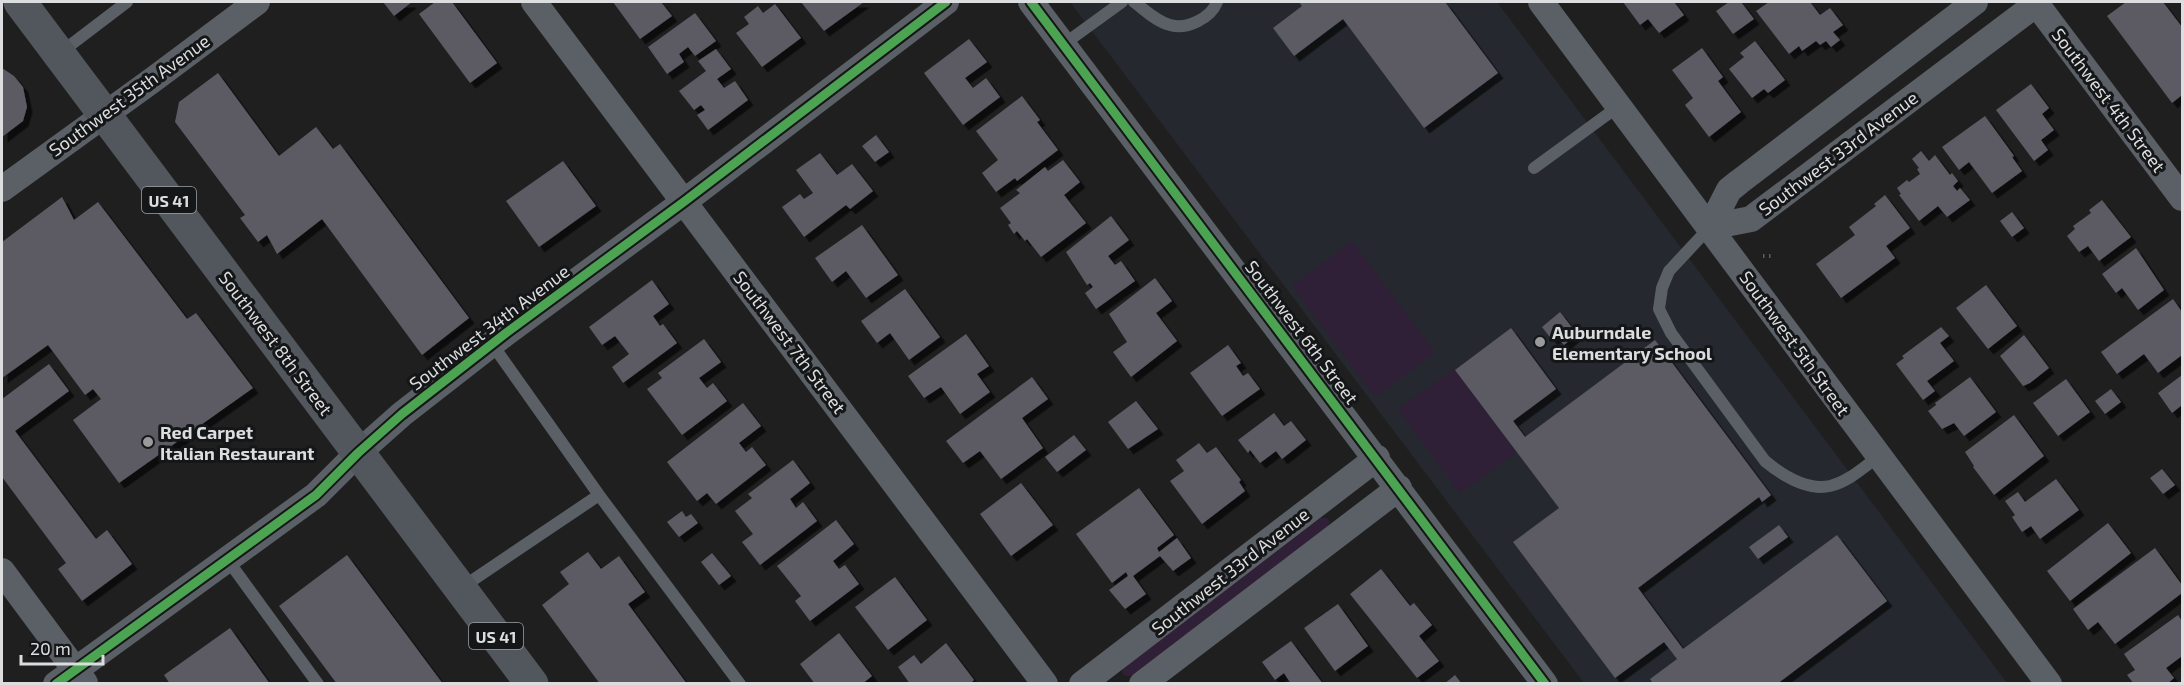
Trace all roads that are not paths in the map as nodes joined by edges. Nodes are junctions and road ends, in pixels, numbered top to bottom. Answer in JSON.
{"nodes":[{"id":1,"x":20,"y":2,"type":"edge"},
{"id":2,"x":127,"y":2,"type":"edge"},
{"id":3,"x":257,"y":2,"type":"edge"},
{"id":4,"x":534,"y":2,"type":"edge"},
{"id":5,"x":946,"y":2,"type":"edge"},
{"id":6,"x":1031,"y":2,"type":"edge"},
{"id":7,"x":1122,"y":2,"type":"edge"},
{"id":8,"x":1134,"y":2,"type":"edge"},
{"id":9,"x":1217,"y":2,"type":"edge"},
{"id":10,"x":1541,"y":2,"type":"edge"},
{"id":11,"x":1975,"y":2,"type":"edge"},
{"id":12,"x":2037,"y":2,"type":"edge"},
{"id":13,"x":1064,"y":44,"type":"junction"},
{"id":14,"x":60,"y":53,"type":"junction"},
{"id":15,"x":1619,"y":106,"type":"junction"},
{"id":16,"x":105,"y":114,"type":"junction"},
{"id":17,"x":1534,"y":168,"type":"dead end"},
{"id":18,"x":2,"y":189,"type":"edge"},
{"id":19,"x":2182,"y":198,"type":"edge"},
{"id":20,"x":685,"y":201,"type":"junction"},
{"id":21,"x":1710,"y":227,"type":"junction"},
{"id":22,"x":492,"y":344,"type":"junction"},
{"id":23,"x":358,"y":453,"type":"junction"},
{"id":24,"x":1879,"y":456,"type":"junction"},
{"id":25,"x":1377,"y":458,"type":"junction"},
{"id":26,"x":1399,"y":488,"type":"junction"},
{"id":27,"x":599,"y":495,"type":"junction"},
{"id":28,"x":227,"y":559,"type":"junction"},
{"id":29,"x":2,"y":571,"type":"edge"},
{"id":30,"x":460,"y":588,"type":"junction"},
{"id":31,"x":72,"y":679,"type":"edge"},
{"id":32,"x":318,"y":684,"type":"edge"},
{"id":33,"x":532,"y":684,"type":"edge"},
{"id":34,"x":740,"y":684,"type":"edge"},
{"id":35,"x":1045,"y":684,"type":"edge"},
{"id":36,"x":1082,"y":684,"type":"edge"},
{"id":37,"x":1142,"y":684,"type":"edge"},
{"id":38,"x":1545,"y":684,"type":"edge"},
{"id":39,"x":2049,"y":684,"type":"edge"}],
"edges":[{"from":1,"to":14,"type":"main road","name":"Southwest 8th Street","number":"US 41"},
{"from":2,"to":14,"type":"lane"},
{"from":3,"to":16,"type":"street","name":"Southwest 35th Avenue"},
{"from":4,"to":20,"type":"street","name":"Southwest 7th Street"},
{"from":5,"to":20,"type":"street","name":"Southwest 34th Avenue"},
{"from":6,"to":13,"type":"street","name":"Southwest 6th Street"},
{"from":7,"to":13,"type":"lane"},
{"from":8,"to":9,"type":"lane"},
{"from":10,"to":15,"type":"street","name":"Southwest 5th Street"},
{"from":11,"to":21,"type":"street","name":"Southwest 33rd Avenue"},
{"from":12,"to":19,"type":"street","name":"Southwest 4th Street"},
{"from":12,"to":21,"type":"street","name":"Southwest 33rd Avenue"},
{"from":13,"to":25,"type":"street","name":"Southwest 6th Street"},
{"from":14,"to":16,"type":"main road","name":"Southwest 8th Street","number":"US 41"},
{"from":15,"to":17,"type":"lane"},
{"from":15,"to":21,"type":"street","name":"Southwest 5th Street"},
{"from":16,"to":18,"type":"street","name":"Southwest 35th Avenue"},
{"from":16,"to":23,"type":"main road","name":"Southwest 8th Street","number":"US 41"},
{"from":20,"to":22,"type":"street","name":"Southwest 34th Avenue"},
{"from":20,"to":35,"type":"street","name":"Southwest 7th Street"},
{"from":21,"to":24,"type":"street","name":"Southwest 5th Street"},
{"from":21,"to":24,"type":"lane"},
{"from":22,"to":23,"type":"street","name":"Southwest 34th Avenue"},
{"from":22,"to":27,"type":"lane"},
{"from":23,"to":28,"type":"street","name":"Southwest 34th Avenue"},
{"from":23,"to":30,"type":"main road","name":"Southwest 8th Street","number":"US 41"},
{"from":24,"to":39,"type":"street","name":"Southwest 5th Street"},
{"from":25,"to":26,"type":"street","name":"Southwest 6th Street"},
{"from":25,"to":36,"type":"street","name":"Southwest 33rd Avenue"},
{"from":26,"to":37,"type":"street","name":"Southwest 33rd Avenue"},
{"from":26,"to":38,"type":"street","name":"Southwest 6th Street"},
{"from":27,"to":30,"type":"lane"},
{"from":27,"to":34,"type":"lane"},
{"from":28,"to":31,"type":"street","name":"Southwest 34th Avenue"},
{"from":28,"to":32,"type":"lane"},
{"from":29,"to":31,"type":"street"},
{"from":30,"to":33,"type":"main road","name":"Southwest 8th Street","number":"US 41"}]}
